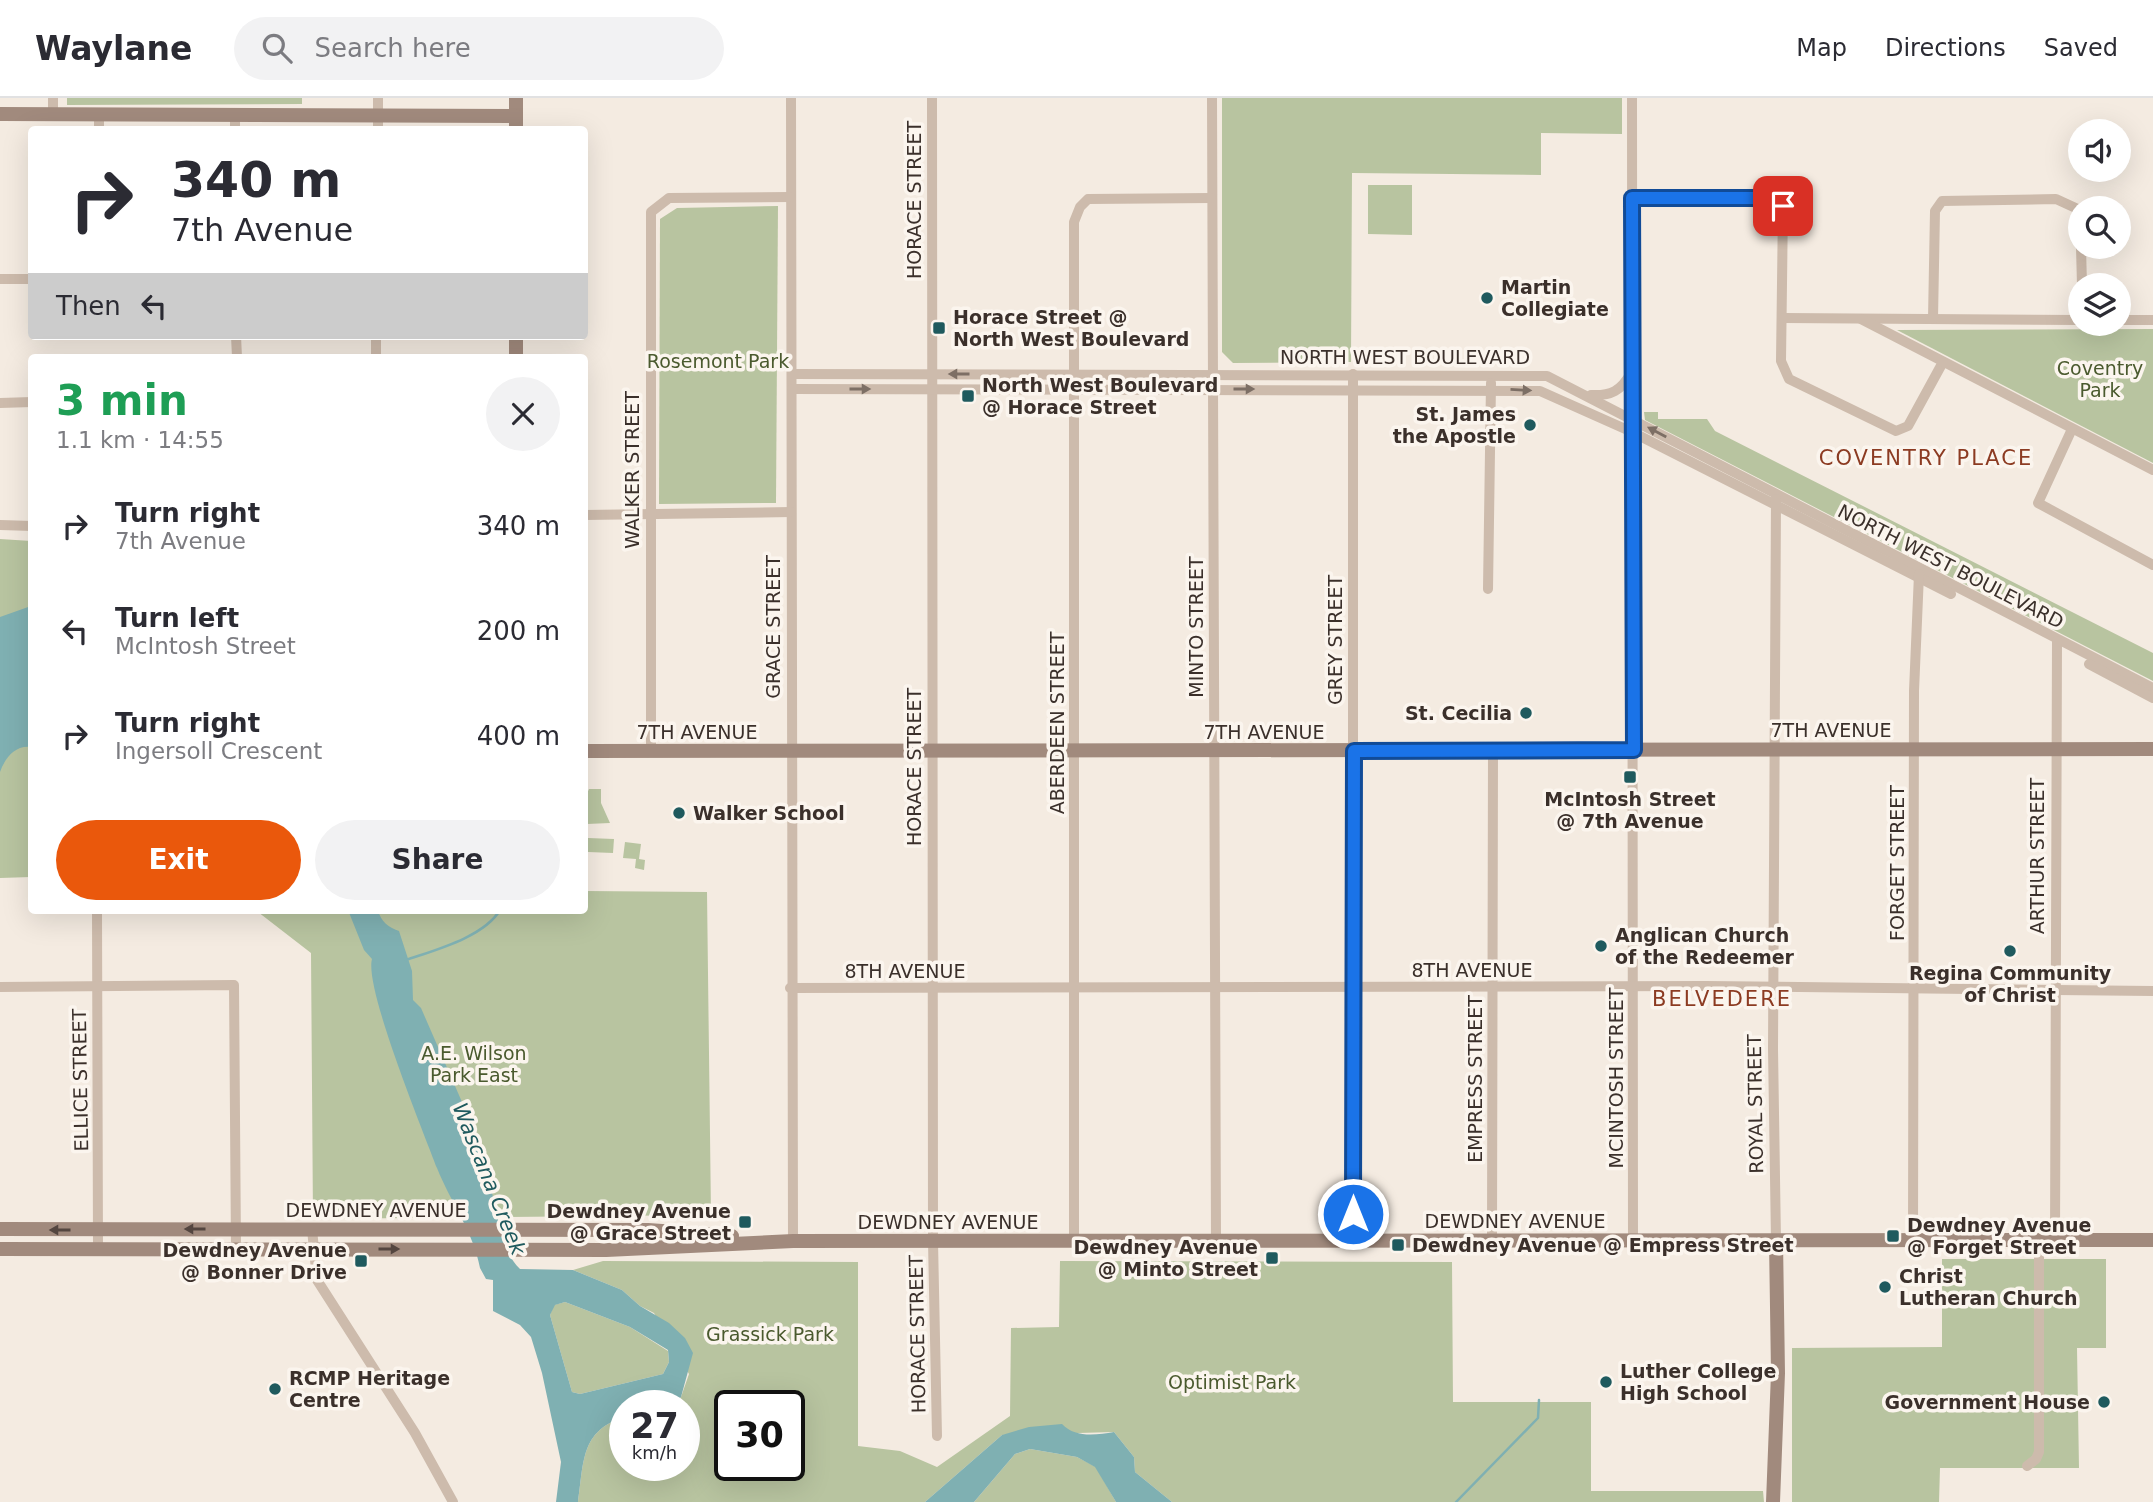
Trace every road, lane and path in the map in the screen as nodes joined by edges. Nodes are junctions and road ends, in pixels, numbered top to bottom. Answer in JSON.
{"nodes":[{"id":1,"x":52,"y":98,"type":"edge"},
{"id":2,"x":378,"y":98,"type":"edge"},
{"id":3,"x":516,"y":98,"type":"edge"},
{"id":4,"x":791,"y":98,"type":"edge"},
{"id":5,"x":932,"y":98,"type":"edge"},
{"id":6,"x":1212,"y":98,"type":"edge"},
{"id":7,"x":1632,"y":98,"type":"edge"},
{"id":8,"x":0,"y":114,"type":"edge"},
{"id":9,"x":52,"y":114,"type":"junction"},
{"id":10,"x":99,"y":114,"type":"junction"},
{"id":11,"x":235,"y":122,"type":"edge"},
{"id":12,"x":378,"y":122,"type":"edge"},
{"id":13,"x":516,"y":123,"type":"edge"},
{"id":14,"x":99,"y":126,"type":"edge"},
{"id":15,"x":790,"y":197,"type":"junction"},
{"id":16,"x":1211,"y":198,"type":"junction"},
{"id":17,"x":1632,"y":198,"type":"junction"},
{"id":18,"x":2068,"y":204,"type":"edge"},
{"id":19,"x":0,"y":279,"type":"edge"},
{"id":20,"x":28,"y":279,"type":"edge"},
{"id":21,"x":1784,"y":318,"type":"junction"},
{"id":22,"x":1861,"y":318,"type":"junction"},
{"id":23,"x":1933,"y":320,"type":"junction"},
{"id":24,"x":2068,"y":320,"type":"edge"},
{"id":25,"x":2131,"y":320,"type":"edge"},
{"id":26,"x":2153,"y":320,"type":"edge"},
{"id":27,"x":1943,"y":362,"type":"junction"},
{"id":28,"x":1633,"y":369,"type":"junction"},
{"id":29,"x":792,"y":374,"type":"junction"},
{"id":30,"x":931,"y":374,"type":"junction"},
{"id":31,"x":1075,"y":374,"type":"junction"},
{"id":32,"x":1214,"y":374,"type":"junction"},
{"id":33,"x":1353,"y":374,"type":"junction"},
{"id":34,"x":1491,"y":374,"type":"junction"},
{"id":35,"x":792,"y":389,"type":"junction"},
{"id":36,"x":931,"y":389,"type":"junction"},
{"id":37,"x":1075,"y":389,"type":"junction"},
{"id":38,"x":1213,"y":389,"type":"junction"},
{"id":39,"x":1353,"y":389,"type":"junction"},
{"id":40,"x":1491,"y":389,"type":"junction"},
{"id":41,"x":1587,"y":395,"type":"junction"},
{"id":42,"x":28,"y":402,"type":"edge"},
{"id":43,"x":0,"y":403,"type":"edge"},
{"id":44,"x":1632,"y":419,"type":"junction"},
{"id":45,"x":2072,"y":429,"type":"junction"},
{"id":46,"x":1632,"y":432,"type":"junction"},
{"id":47,"x":2153,"y":470,"type":"edge"},
{"id":48,"x":1776,"y":500,"type":"junction"},
{"id":49,"x":791,"y":512,"type":"junction"},
{"id":50,"x":650,"y":514,"type":"junction"},
{"id":51,"x":588,"y":515,"type":"edge"},
{"id":52,"x":0,"y":525,"type":"edge"},
{"id":53,"x":28,"y":526,"type":"edge"},
{"id":54,"x":2153,"y":565,"type":"edge"},
{"id":55,"x":1919,"y":574,"type":"junction"},
{"id":56,"x":1488,"y":589,"type":"dead end"},
{"id":57,"x":2057,"y":644,"type":"junction"},
{"id":58,"x":2153,"y":688,"type":"edge"},
{"id":59,"x":2153,"y":698,"type":"edge"},
{"id":60,"x":1915,"y":749,"type":"junction"},
{"id":61,"x":2055,"y":749,"type":"junction"},
{"id":62,"x":2153,"y":749,"type":"edge"},
{"id":63,"x":1493,"y":750,"type":"junction"},
{"id":64,"x":1634,"y":750,"type":"junction"},
{"id":65,"x":1775,"y":750,"type":"junction"},
{"id":66,"x":588,"y":751,"type":"edge"},
{"id":67,"x":651,"y":751,"type":"junction"},
{"id":68,"x":790,"y":751,"type":"junction"},
{"id":69,"x":932,"y":751,"type":"junction"},
{"id":70,"x":1074,"y":751,"type":"junction"},
{"id":71,"x":1213,"y":751,"type":"junction"},
{"id":72,"x":1354,"y":751,"type":"junction"},
{"id":73,"x":97,"y":914,"type":"edge"},
{"id":74,"x":96,"y":986,"type":"junction"},
{"id":75,"x":0,"y":987,"type":"edge"},
{"id":76,"x":1634,"y":987,"type":"junction"},
{"id":77,"x":1774,"y":987,"type":"junction"},
{"id":78,"x":790,"y":988,"type":"junction"},
{"id":79,"x":1074,"y":988,"type":"junction"},
{"id":80,"x":1354,"y":988,"type":"junction"},
{"id":81,"x":1493,"y":988,"type":"junction"},
{"id":82,"x":1915,"y":988,"type":"junction"},
{"id":83,"x":932,"y":989,"type":"junction"},
{"id":84,"x":1215,"y":989,"type":"junction"},
{"id":85,"x":2055,"y":990,"type":"junction"},
{"id":86,"x":2153,"y":991,"type":"edge"},
{"id":87,"x":0,"y":1229,"type":"edge"},
{"id":88,"x":236,"y":1229,"type":"junction"},
{"id":89,"x":312,"y":1229,"type":"junction"},
{"id":90,"x":99,"y":1230,"type":"junction"},
{"id":91,"x":1633,"y":1240,"type":"junction"},
{"id":92,"x":1913,"y":1240,"type":"junction"},
{"id":93,"x":2039,"y":1240,"type":"junction"},
{"id":94,"x":2054,"y":1240,"type":"junction"},
{"id":95,"x":2153,"y":1240,"type":"edge"},
{"id":96,"x":793,"y":1241,"type":"junction"},
{"id":97,"x":933,"y":1241,"type":"junction"},
{"id":98,"x":1074,"y":1241,"type":"junction"},
{"id":99,"x":1216,"y":1241,"type":"junction"},
{"id":100,"x":1353,"y":1241,"type":"junction"},
{"id":101,"x":1493,"y":1241,"type":"junction"},
{"id":102,"x":1776,"y":1241,"type":"junction"},
{"id":103,"x":0,"y":1249,"type":"edge"},
{"id":104,"x":98,"y":1249,"type":"junction"},
{"id":105,"x":236,"y":1250,"type":"junction"},
{"id":106,"x":312,"y":1250,"type":"junction"},
{"id":107,"x":937,"y":1436,"type":"dead end"},
{"id":108,"x":2027,"y":1466,"type":"dead end"},
{"id":109,"x":453,"y":1502,"type":"edge"},
{"id":110,"x":1773,"y":1502,"type":"edge"}],
"edges":[{"from":1,"to":9,"type":"street"},
{"from":2,"to":12,"type":"street"},
{"from":3,"to":13,"type":"main road"},
{"from":4,"to":15,"type":"street","name":"GRACE STREET"},
{"from":5,"to":30,"type":"street","name":"HORACE STREET"},
{"from":6,"to":16,"type":"street","name":"MINTO STREET"},
{"from":7,"to":17,"type":"street","name":"MCINTOSH STREET"},
{"from":8,"to":9,"type":"main road"},
{"from":9,"to":10,"type":"main road"},
{"from":10,"to":11,"type":"main road"},
{"from":10,"to":14,"type":"street"},
{"from":11,"to":12,"type":"main road"},
{"from":12,"to":13,"type":"main road"},
{"from":15,"to":29,"type":"street","name":"GRACE STREET"},
{"from":15,"to":50,"type":"street","name":"WALKER STREET"},
{"from":16,"to":31,"type":"street","name":"ABERDEEN STREET"},
{"from":16,"to":32,"type":"street","name":"MINTO STREET"},
{"from":17,"to":21,"type":"street"},
{"from":17,"to":28,"type":"street","name":"MCINTOSH STREET"},
{"from":18,"to":23,"type":"street"},
{"from":19,"to":20,"type":"street"},
{"from":21,"to":22,"type":"street"},
{"from":21,"to":27,"type":"street"},
{"from":22,"to":23,"type":"street"},
{"from":22,"to":27,"type":"street"},
{"from":23,"to":24,"type":"street"},
{"from":25,"to":26,"type":"street"},
{"from":27,"to":45,"type":"street"},
{"from":28,"to":41,"type":"street"},
{"from":28,"to":44,"type":"street","name":"MCINTOSH STREET"},
{"from":29,"to":30,"type":"street","name":"NORTH WEST BOULEVARD"},
{"from":29,"to":35,"type":"street","name":"GRACE STREET"},
{"from":31,"to":30,"type":"street","name":"NORTH WEST BOULEVARD","one_way":true},
{"from":30,"to":36,"type":"street","name":"HORACE STREET"},
{"from":31,"to":32,"type":"street","name":"NORTH WEST BOULEVARD"},
{"from":31,"to":37,"type":"street","name":"ABERDEEN STREET"},
{"from":32,"to":33,"type":"street","name":"NORTH WEST BOULEVARD"},
{"from":32,"to":38,"type":"street","name":"MINTO STREET"},
{"from":33,"to":34,"type":"street","name":"NORTH WEST BOULEVARD"},
{"from":33,"to":39,"type":"street","name":"GREY STREET"},
{"from":34,"to":40,"type":"street"},
{"from":34,"to":41,"type":"street","name":"NORTH WEST BOULEVARD"},
{"from":35,"to":36,"type":"street","name":"NORTH WEST BOULEVARD","one_way":true},
{"from":35,"to":49,"type":"street","name":"GRACE STREET"},
{"from":36,"to":37,"type":"street","name":"NORTH WEST BOULEVARD"},
{"from":36,"to":69,"type":"street","name":"HORACE STREET"},
{"from":37,"to":38,"type":"street","name":"NORTH WEST BOULEVARD"},
{"from":37,"to":70,"type":"street","name":"ABERDEEN STREET"},
{"from":38,"to":39,"type":"street","name":"NORTH WEST BOULEVARD","one_way":true},
{"from":38,"to":71,"type":"street","name":"MINTO STREET"},
{"from":39,"to":40,"type":"street","name":"NORTH WEST BOULEVARD"},
{"from":39,"to":72,"type":"street","name":"GREY STREET"},
{"from":40,"to":46,"type":"street","name":"NORTH WEST BOULEVARD","one_way":true},
{"from":40,"to":56,"type":"street"},
{"from":41,"to":44,"type":"street","name":"NORTH WEST BOULEVARD"},
{"from":42,"to":43,"type":"street"},
{"from":44,"to":46,"type":"street","name":"MCINTOSH STREET"},
{"from":48,"to":44,"type":"street","name":"NORTH WEST BOULEVARD","one_way":true},
{"from":45,"to":47,"type":"street"},
{"from":45,"to":54,"type":"street"},
{"from":46,"to":48,"type":"street","name":"NORTH WEST BOULEVARD"},
{"from":46,"to":64,"type":"street","name":"MCINTOSH STREET"},
{"from":48,"to":55,"type":"street","name":"NORTH WEST BOULEVARD"},
{"from":48,"to":65,"type":"street","name":"ROYAL STREET"},
{"from":49,"to":50,"type":"street"},
{"from":49,"to":68,"type":"street","name":"GRACE STREET"},
{"from":50,"to":51,"type":"street"},
{"from":50,"to":67,"type":"street","name":"WALKER STREET"},
{"from":52,"to":53,"type":"street"},
{"from":55,"to":57,"type":"street","name":"NORTH WEST BOULEVARD"},
{"from":55,"to":60,"type":"street","name":"FORGET STREET"},
{"from":57,"to":58,"type":"street","name":"NORTH WEST BOULEVARD"},
{"from":57,"to":59,"type":"street","name":"NORTH WEST BOULEVARD"},
{"from":57,"to":61,"type":"street","name":"ARTHUR STREET"},
{"from":60,"to":61,"type":"main road","name":"7TH AVENUE"},
{"from":60,"to":65,"type":"main road","name":"7TH AVENUE"},
{"from":60,"to":82,"type":"street","name":"FORGET STREET"},
{"from":61,"to":62,"type":"main road","name":"7TH AVENUE"},
{"from":61,"to":85,"type":"street","name":"ARTHUR STREET"},
{"from":63,"to":64,"type":"main road","name":"7TH AVENUE"},
{"from":63,"to":72,"type":"main road","name":"7TH AVENUE"},
{"from":63,"to":81,"type":"street","name":"EMPRESS STREET"},
{"from":64,"to":65,"type":"main road","name":"7TH AVENUE"},
{"from":64,"to":76,"type":"street","name":"MCINTOSH STREET"},
{"from":65,"to":77,"type":"street","name":"ROYAL STREET"},
{"from":66,"to":67,"type":"main road","name":"7TH AVENUE"},
{"from":67,"to":68,"type":"main road","name":"7TH AVENUE"},
{"from":68,"to":69,"type":"main road","name":"7TH AVENUE"},
{"from":68,"to":78,"type":"street","name":"GRACE STREET"},
{"from":69,"to":70,"type":"main road","name":"7TH AVENUE"},
{"from":69,"to":83,"type":"street","name":"HORACE STREET"},
{"from":70,"to":71,"type":"main road","name":"7TH AVENUE"},
{"from":70,"to":79,"type":"street","name":"ABERDEEN STREET"},
{"from":71,"to":72,"type":"main road","name":"7TH AVENUE"},
{"from":71,"to":84,"type":"street","name":"MINTO STREET"},
{"from":72,"to":80,"type":"street","name":"GREY STREET"},
{"from":73,"to":74,"type":"street","name":"ELLICE STREET"},
{"from":74,"to":75,"type":"street"},
{"from":74,"to":88,"type":"street"},
{"from":74,"to":90,"type":"street","name":"ELLICE STREET"},
{"from":76,"to":77,"type":"street","name":"8TH AVENUE"},
{"from":76,"to":81,"type":"street","name":"8TH AVENUE"},
{"from":76,"to":91,"type":"street","name":"MCINTOSH STREET"},
{"from":77,"to":82,"type":"street","name":"8TH AVENUE"},
{"from":77,"to":102,"type":"street","name":"ROYAL STREET"},
{"from":78,"to":83,"type":"street","name":"8TH AVENUE"},
{"from":78,"to":96,"type":"street","name":"GRACE STREET"},
{"from":79,"to":83,"type":"street","name":"8TH AVENUE"},
{"from":79,"to":84,"type":"street","name":"8TH AVENUE"},
{"from":79,"to":98,"type":"street","name":"ABERDEEN STREET"},
{"from":80,"to":81,"type":"street","name":"8TH AVENUE"},
{"from":80,"to":84,"type":"street","name":"8TH AVENUE"},
{"from":80,"to":100,"type":"street","name":"GREY STREET"},
{"from":81,"to":101,"type":"street","name":"EMPRESS STREET"},
{"from":82,"to":85,"type":"street","name":"8TH AVENUE"},
{"from":82,"to":92,"type":"street","name":"FORGET STREET"},
{"from":83,"to":97,"type":"street","name":"HORACE STREET"},
{"from":84,"to":99,"type":"street","name":"MINTO STREET"},
{"from":85,"to":86,"type":"street","name":"8TH AVENUE"},
{"from":85,"to":94,"type":"street","name":"ARTHUR STREET"},
{"from":90,"to":87,"type":"main road","name":"DEWDNEY AVENUE","one_way":true},
{"from":88,"to":89,"type":"main road","name":"DEWDNEY AVENUE"},
{"from":88,"to":90,"type":"main road","name":"DEWDNEY AVENUE","one_way":true},
{"from":88,"to":105,"type":"street"},
{"from":89,"to":96,"type":"main road","name":"DEWDNEY AVENUE"},
{"from":89,"to":106,"type":"street"},
{"from":90,"to":104,"type":"street","name":"ELLICE STREET"},
{"from":91,"to":101,"type":"main road","name":"DEWDNEY AVENUE"},
{"from":91,"to":102,"type":"main road","name":"DEWDNEY AVENUE"},
{"from":92,"to":93,"type":"main road","name":"DEWDNEY AVENUE"},
{"from":92,"to":102,"type":"main road","name":"DEWDNEY AVENUE"},
{"from":93,"to":94,"type":"main road","name":"DEWDNEY AVENUE"},
{"from":93,"to":108,"type":"street"},
{"from":94,"to":95,"type":"main road","name":"DEWDNEY AVENUE"},
{"from":96,"to":97,"type":"main road","name":"DEWDNEY AVENUE"},
{"from":106,"to":96,"type":"main road","name":"DEWDNEY AVENUE","one_way":true},
{"from":97,"to":98,"type":"main road","name":"DEWDNEY AVENUE"},
{"from":97,"to":107,"type":"street","name":"HORACE STREET"},
{"from":98,"to":99,"type":"main road","name":"DEWDNEY AVENUE"},
{"from":99,"to":100,"type":"main road","name":"DEWDNEY AVENUE"},
{"from":100,"to":101,"type":"main road","name":"DEWDNEY AVENUE"},
{"from":102,"to":110,"type":"main road","name":"ROYAL STREET"},
{"from":103,"to":104,"type":"main road","name":"DEWDNEY AVENUE"},
{"from":104,"to":105,"type":"main road","name":"DEWDNEY AVENUE"},
{"from":105,"to":106,"type":"main road","name":"DEWDNEY AVENUE"},
{"from":106,"to":109,"type":"street"}]}
